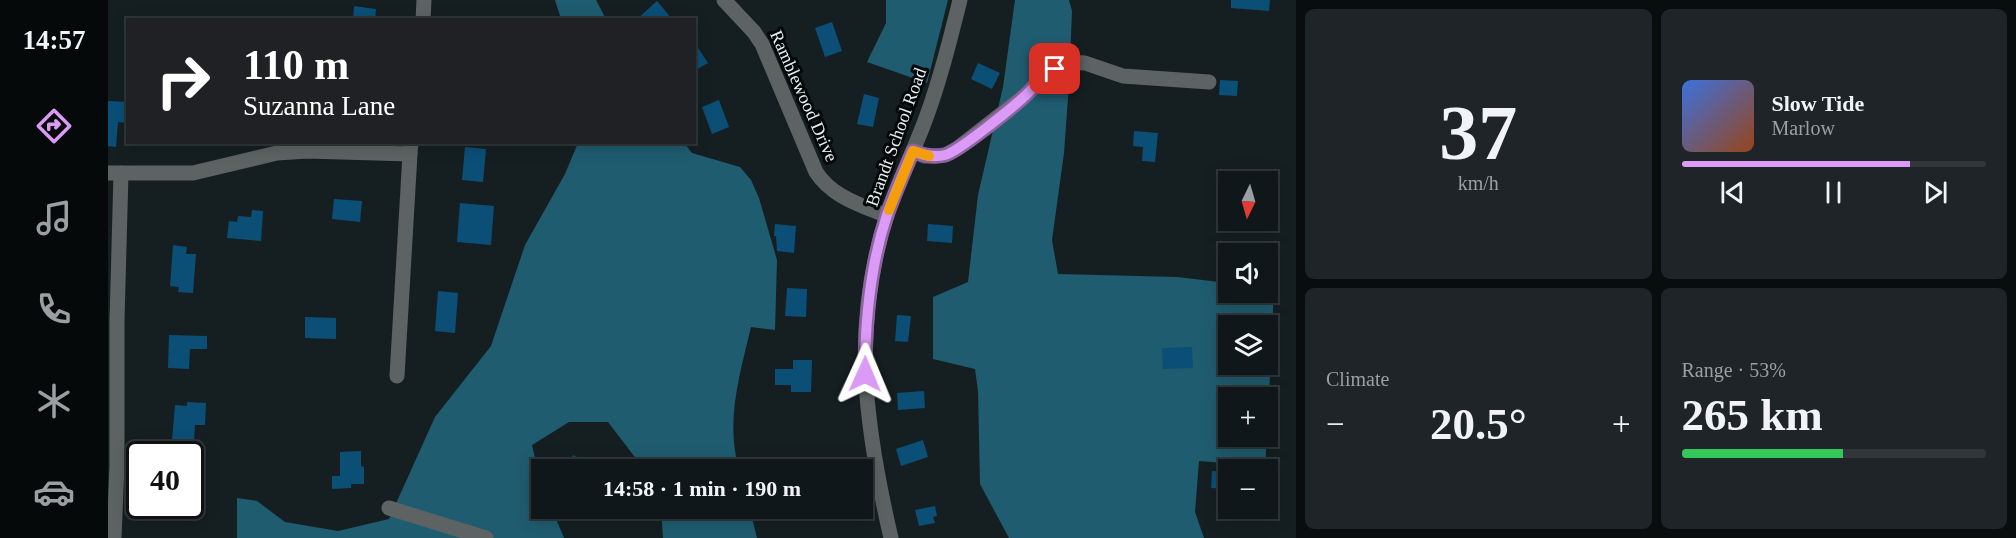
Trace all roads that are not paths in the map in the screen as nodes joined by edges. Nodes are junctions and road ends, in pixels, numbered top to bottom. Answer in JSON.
{"nodes":[{"id":1,"x":424,"y":0,"type":"edge"},
{"id":2,"x":724,"y":0,"type":"edge"},
{"id":3,"x":960,"y":0,"type":"edge"},
{"id":4,"x":423,"y":18,"type":"edge"},
{"id":5,"x":1209,"y":82,"type":"dead end"},
{"id":6,"x":411,"y":148,"type":"edge"},
{"id":7,"x":913,"y":151,"type":"junction"},
{"id":8,"x":115,"y":173,"type":"edge"},
{"id":9,"x":887,"y":216,"type":"junction"},
{"id":10,"x":397,"y":376,"type":"dead end"},
{"id":11,"x":389,"y":508,"type":"dead end"},
{"id":12,"x":114,"y":538,"type":"edge"},
{"id":13,"x":486,"y":538,"type":"edge"},
{"id":14,"x":891,"y":538,"type":"edge"}],
"edges":[{"from":1,"to":4,"type":"street"},
{"from":2,"to":9,"type":"street","name":"Ramblewood Drive"},
{"from":3,"to":7,"type":"street","name":"Brandt School Road"},
{"from":5,"to":7,"type":"street"},
{"from":6,"to":8,"type":"street"},
{"from":6,"to":10,"type":"street"},
{"from":7,"to":9,"type":"street","name":"Brandt School Road"},
{"from":8,"to":12,"type":"street"},
{"from":9,"to":14,"type":"street","name":"Brandt School Road"},
{"from":11,"to":13,"type":"street"}]}
